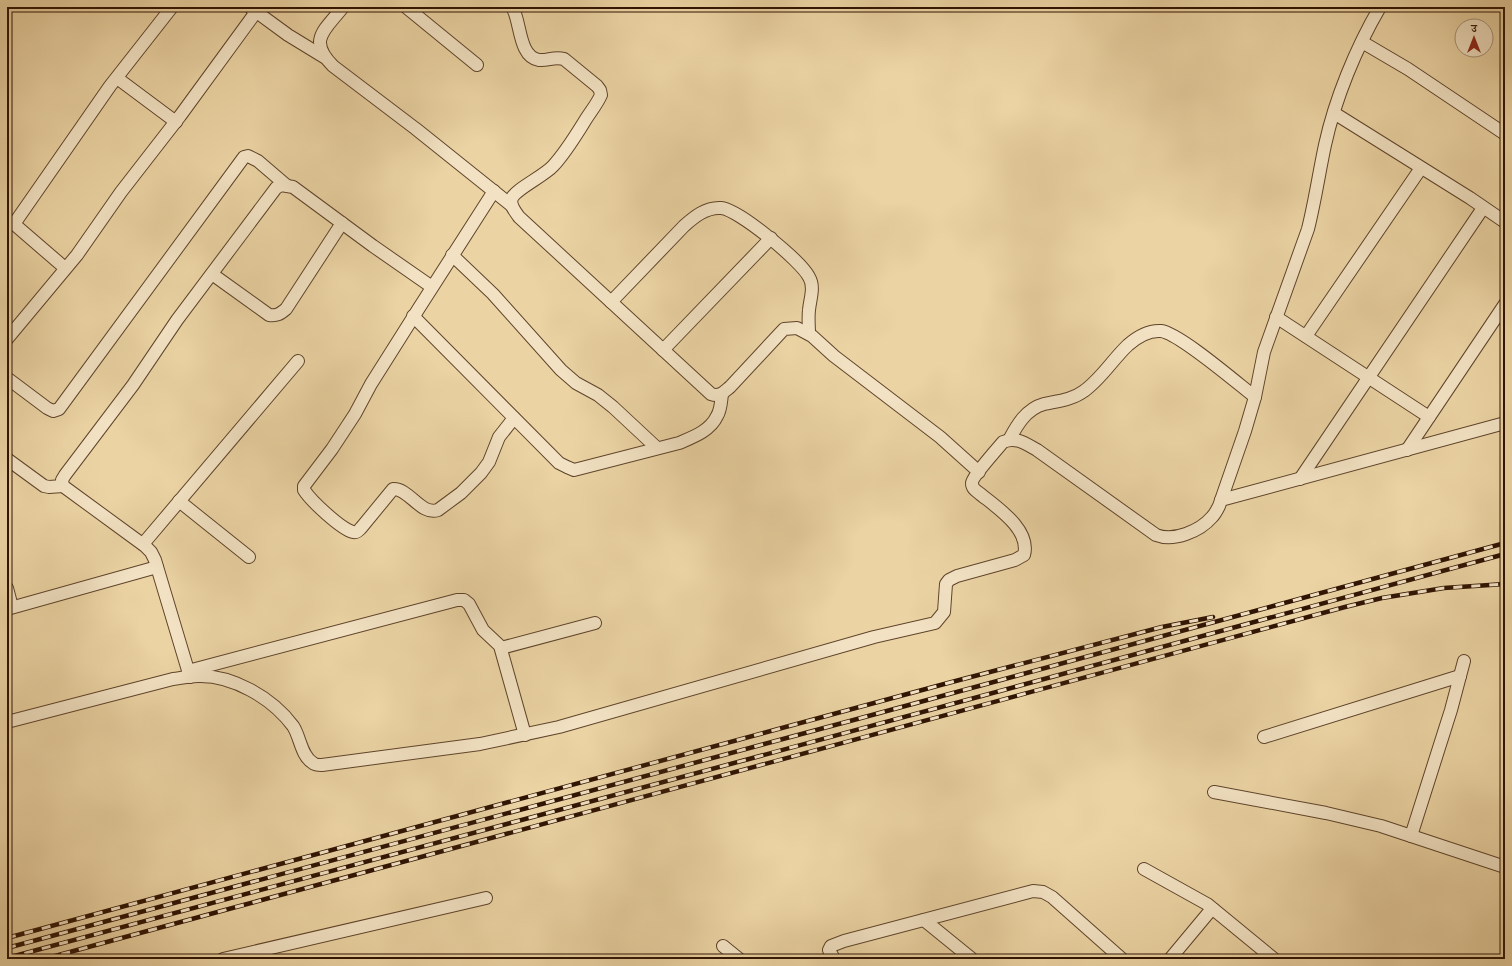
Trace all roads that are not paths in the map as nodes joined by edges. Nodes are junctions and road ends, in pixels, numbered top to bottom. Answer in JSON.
{"nodes":[{"id":1,"x":172,"y":7,"type":"edge"},
{"id":2,"x":343,"y":7,"type":"edge"},
{"id":3,"x":406,"y":7,"type":"edge"},
{"id":4,"x":512,"y":7,"type":"edge"},
{"id":5,"x":1380,"y":7,"type":"edge"},
{"id":6,"x":253,"y":9,"type":"edge"},
{"id":7,"x":1362,"y":42,"type":"junction"},
{"id":8,"x":324,"y":57,"type":"junction"},
{"id":9,"x":477,"y":65,"type":"dead end"},
{"id":10,"x":117,"y":78,"type":"junction"},
{"id":11,"x":1334,"y":113,"type":"junction"},
{"id":12,"x":176,"y":122,"type":"junction"},
{"id":13,"x":1505,"y":134,"type":"edge"},
{"id":14,"x":1422,"y":168,"type":"junction"},
{"id":15,"x":286,"y":185,"type":"junction"},
{"id":16,"x":494,"y":192,"type":"junction"},
{"id":17,"x":511,"y":205,"type":"junction"},
{"id":18,"x":1484,"y":208,"type":"junction"},
{"id":19,"x":1505,"y":222,"type":"edge"},
{"id":20,"x":342,"y":223,"type":"junction"},
{"id":21,"x":11,"y":224,"type":"edge"},
{"id":22,"x":771,"y":238,"type":"junction"},
{"id":23,"x":452,"y":255,"type":"junction"},
{"id":24,"x":65,"y":268,"type":"junction"},
{"id":25,"x":212,"y":274,"type":"junction"},
{"id":26,"x":432,"y":287,"type":"junction"},
{"id":27,"x":611,"y":302,"type":"junction"},
{"id":28,"x":1505,"y":304,"type":"edge"},
{"id":29,"x":413,"y":316,"type":"junction"},
{"id":30,"x":1276,"y":317,"type":"junction"},
{"id":31,"x":809,"y":334,"type":"junction"},
{"id":32,"x":1306,"y":336,"type":"junction"},
{"id":33,"x":7,"y":339,"type":"edge"},
{"id":34,"x":663,"y":350,"type":"junction"},
{"id":35,"x":298,"y":361,"type":"dead end"},
{"id":36,"x":1368,"y":377,"type":"junction"},
{"id":37,"x":7,"y":378,"type":"edge"},
{"id":38,"x":722,"y":394,"type":"junction"},
{"id":39,"x":1255,"y":397,"type":"junction"},
{"id":40,"x":1429,"y":417,"type":"junction"},
{"id":41,"x":514,"y":418,"type":"junction"},
{"id":42,"x":1505,"y":423,"type":"edge"},
{"id":43,"x":1009,"y":440,"type":"junction"},
{"id":44,"x":657,"y":448,"type":"junction"},
{"id":45,"x":1407,"y":450,"type":"junction"},
{"id":46,"x":7,"y":459,"type":"edge"},
{"id":47,"x":979,"y":472,"type":"junction"},
{"id":48,"x":1300,"y":479,"type":"junction"},
{"id":49,"x":63,"y":486,"type":"junction"},
{"id":50,"x":1221,"y":500,"type":"junction"},
{"id":51,"x":179,"y":501,"type":"junction"},
{"id":52,"x":143,"y":544,"type":"junction"},
{"id":53,"x":249,"y":557,"type":"dead end"},
{"id":54,"x":157,"y":567,"type":"junction"},
{"id":55,"x":7,"y":588,"type":"edge"},
{"id":56,"x":9,"y":608,"type":"edge"},
{"id":57,"x":595,"y":623,"type":"dead end"},
{"id":58,"x":501,"y":648,"type":"junction"},
{"id":59,"x":1464,"y":661,"type":"dead end"},
{"id":60,"x":189,"y":674,"type":"junction"},
{"id":61,"x":1460,"y":676,"type":"junction"},
{"id":62,"x":7,"y":722,"type":"edge"},
{"id":63,"x":525,"y":734,"type":"junction"},
{"id":64,"x":1264,"y":737,"type":"dead end"},
{"id":65,"x":1214,"y":792,"type":"dead end"},
{"id":66,"x":1410,"y":836,"type":"junction"},
{"id":67,"x":1505,"y":866,"type":"edge"},
{"id":68,"x":1144,"y":869,"type":"dead end"},
{"id":69,"x":486,"y":898,"type":"dead end"},
{"id":70,"x":1213,"y":909,"type":"junction"},
{"id":71,"x":924,"y":920,"type":"junction"},
{"id":72,"x":723,"y":946,"type":"dead end"},
{"id":73,"x":223,"y":959,"type":"edge"},
{"id":74,"x":739,"y":959,"type":"edge"},
{"id":75,"x":834,"y":959,"type":"edge"},
{"id":76,"x":972,"y":959,"type":"edge"},
{"id":77,"x":1122,"y":959,"type":"edge"},
{"id":78,"x":1170,"y":959,"type":"edge"},
{"id":79,"x":1274,"y":959,"type":"edge"}],
"edges":[{"from":1,"to":10,"type":"street"},
{"from":2,"to":8,"type":"street"},
{"from":3,"to":9,"type":"street"},
{"from":4,"to":17,"type":"street"},
{"from":5,"to":7,"type":"street"},
{"from":6,"to":8,"type":"street"},
{"from":6,"to":12,"type":"street"},
{"from":7,"to":11,"type":"street"},
{"from":7,"to":13,"type":"street"},
{"from":8,"to":16,"type":"street"},
{"from":10,"to":12,"type":"street"},
{"from":10,"to":21,"type":"street"},
{"from":11,"to":14,"type":"street"},
{"from":11,"to":30,"type":"street"},
{"from":12,"to":24,"type":"street"},
{"from":14,"to":18,"type":"street"},
{"from":14,"to":32,"type":"street"},
{"from":15,"to":20,"type":"street"},
{"from":15,"to":25,"type":"street"},
{"from":15,"to":37,"type":"street"},
{"from":16,"to":17,"type":"street"},
{"from":16,"to":23,"type":"street"},
{"from":17,"to":27,"type":"street"},
{"from":18,"to":19,"type":"street"},
{"from":18,"to":36,"type":"street"},
{"from":20,"to":25,"type":"street"},
{"from":20,"to":26,"type":"street"},
{"from":21,"to":24,"type":"street"},
{"from":22,"to":27,"type":"street"},
{"from":22,"to":31,"type":"street"},
{"from":22,"to":34,"type":"street"},
{"from":23,"to":26,"type":"street"},
{"from":23,"to":44,"type":"street"},
{"from":24,"to":33,"type":"street"},
{"from":25,"to":49,"type":"street"},
{"from":26,"to":29,"type":"street"},
{"from":27,"to":34,"type":"street"},
{"from":28,"to":40,"type":"street"},
{"from":29,"to":41,"type":"street"},
{"from":29,"to":41,"type":"street"},
{"from":30,"to":32,"type":"street"},
{"from":30,"to":39,"type":"street"},
{"from":31,"to":38,"type":"street"},
{"from":31,"to":47,"type":"street"},
{"from":32,"to":36,"type":"street"},
{"from":34,"to":38,"type":"street"},
{"from":35,"to":51,"type":"street"},
{"from":36,"to":40,"type":"street"},
{"from":36,"to":48,"type":"street"},
{"from":38,"to":44,"type":"street"},
{"from":39,"to":43,"type":"street"},
{"from":39,"to":50,"type":"street"},
{"from":40,"to":45,"type":"street"},
{"from":41,"to":44,"type":"street"},
{"from":42,"to":45,"type":"street"},
{"from":43,"to":47,"type":"street"},
{"from":43,"to":50,"type":"street"},
{"from":45,"to":48,"type":"street"},
{"from":46,"to":49,"type":"street"},
{"from":47,"to":63,"type":"street"},
{"from":48,"to":50,"type":"street"},
{"from":49,"to":52,"type":"street"},
{"from":51,"to":52,"type":"street"},
{"from":51,"to":53,"type":"street"},
{"from":52,"to":54,"type":"street"},
{"from":54,"to":56,"type":"street"},
{"from":54,"to":60,"type":"street"},
{"from":55,"to":56,"type":"street"},
{"from":57,"to":58,"type":"street"},
{"from":58,"to":60,"type":"street"},
{"from":58,"to":63,"type":"street"},
{"from":59,"to":61,"type":"street"},
{"from":60,"to":62,"type":"street"},
{"from":60,"to":63,"type":"street"},
{"from":61,"to":64,"type":"street"},
{"from":61,"to":66,"type":"street"},
{"from":65,"to":66,"type":"street"},
{"from":66,"to":67,"type":"street"},
{"from":68,"to":70,"type":"street"},
{"from":69,"to":73,"type":"street"},
{"from":70,"to":78,"type":"street"},
{"from":70,"to":79,"type":"street"},
{"from":71,"to":75,"type":"street"},
{"from":71,"to":76,"type":"street"},
{"from":71,"to":77,"type":"street"},
{"from":72,"to":74,"type":"street"}]}
